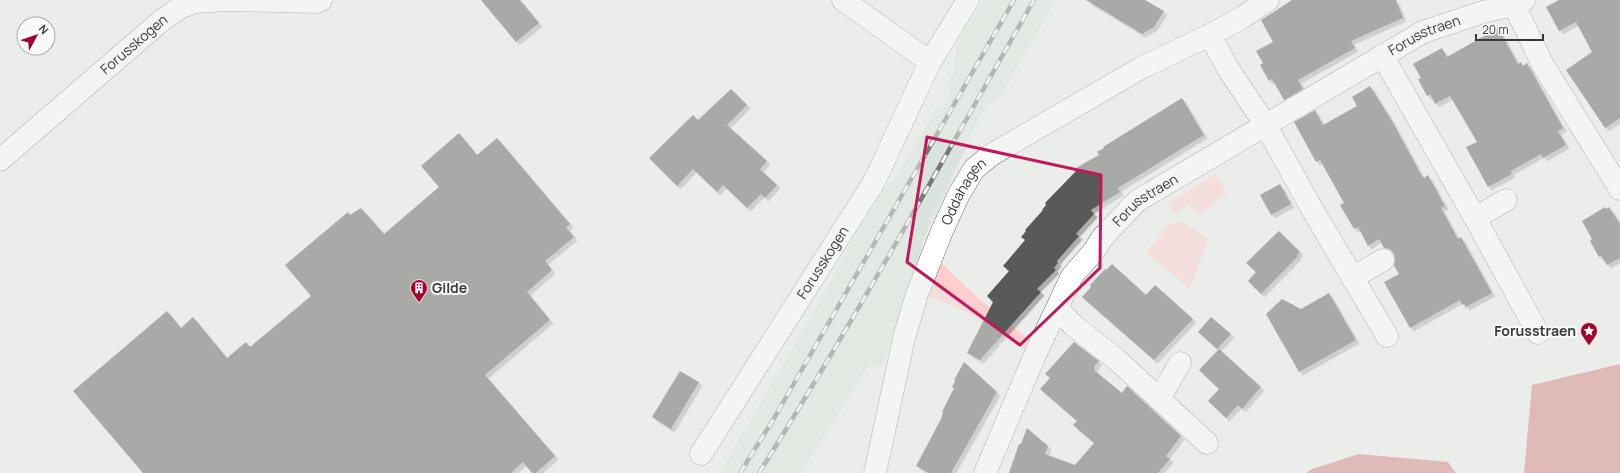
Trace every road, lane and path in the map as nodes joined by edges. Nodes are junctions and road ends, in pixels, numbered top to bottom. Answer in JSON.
{"nodes":[{"id":1,"x":321,"y":0,"type":"edge"},
{"id":2,"x":843,"y":0,"type":"edge"},
{"id":3,"x":968,"y":0,"type":"edge"},
{"id":4,"x":1268,"y":0,"type":"edge"},
{"id":5,"x":1519,"y":3,"type":"edge"},
{"id":6,"x":1210,"y":35,"type":"junction"},
{"id":7,"x":1382,"y":55,"type":"junction"},
{"id":8,"x":930,"y":62,"type":"junction"},
{"id":9,"x":1265,"y":124,"type":"junction"},
{"id":10,"x":0,"y":160,"type":"edge"},
{"id":11,"x":1619,"y":185,"type":"edge"},
{"id":12,"x":1506,"y":200,"type":"dead end"},
{"id":13,"x":1475,"y":218,"type":"junction"},
{"id":14,"x":1383,"y":260,"type":"dead end"},
{"id":15,"x":1352,"y":278,"type":"junction"},
{"id":16,"x":1058,"y":309,"type":"junction"},
{"id":17,"x":1538,"y":334,"type":"dead end"},
{"id":18,"x":1387,"y":336,"type":"dead end"},
{"id":19,"x":1180,"y":363,"type":"dead end"},
{"id":20,"x":1160,"y":399,"type":"junction"},
{"id":21,"x":1207,"y":442,"type":"dead end"},
{"id":22,"x":701,"y":454,"type":"dead end"},
{"id":23,"x":875,"y":473,"type":"edge"},
{"id":24,"x":985,"y":473,"type":"edge"}],
"edges":[{"from":1,"to":10,"type":"street","name":"Forusskogen"},
{"from":2,"to":8,"type":"street"},
{"from":3,"to":8,"type":"street","name":"Forusskogen"},
{"from":4,"to":6,"type":"street","name":"Oddahagen"},
{"from":5,"to":7,"type":"street","name":"Forusstraen"},
{"from":5,"to":11,"type":"street","name":"Forusstraen"},
{"from":6,"to":9,"type":"street"},
{"from":6,"to":23,"type":"street","name":"Oddahagen"},
{"from":7,"to":9,"type":"street","name":"Forusstraen"},
{"from":7,"to":13,"type":"street","name":"Forusstraen"},
{"from":8,"to":22,"type":"street","name":"Forusskogen"},
{"from":9,"to":15,"type":"street"},
{"from":9,"to":16,"type":"street","name":"Forusstraen"},
{"from":12,"to":13,"type":"street"},
{"from":13,"to":17,"type":"street","name":"Forusstraen"},
{"from":14,"to":15,"type":"street"},
{"from":15,"to":18,"type":"street"},
{"from":16,"to":20,"type":"street"},
{"from":16,"to":24,"type":"street","name":"Forusstraen"},
{"from":19,"to":20,"type":"street"},
{"from":20,"to":21,"type":"street"}]}
